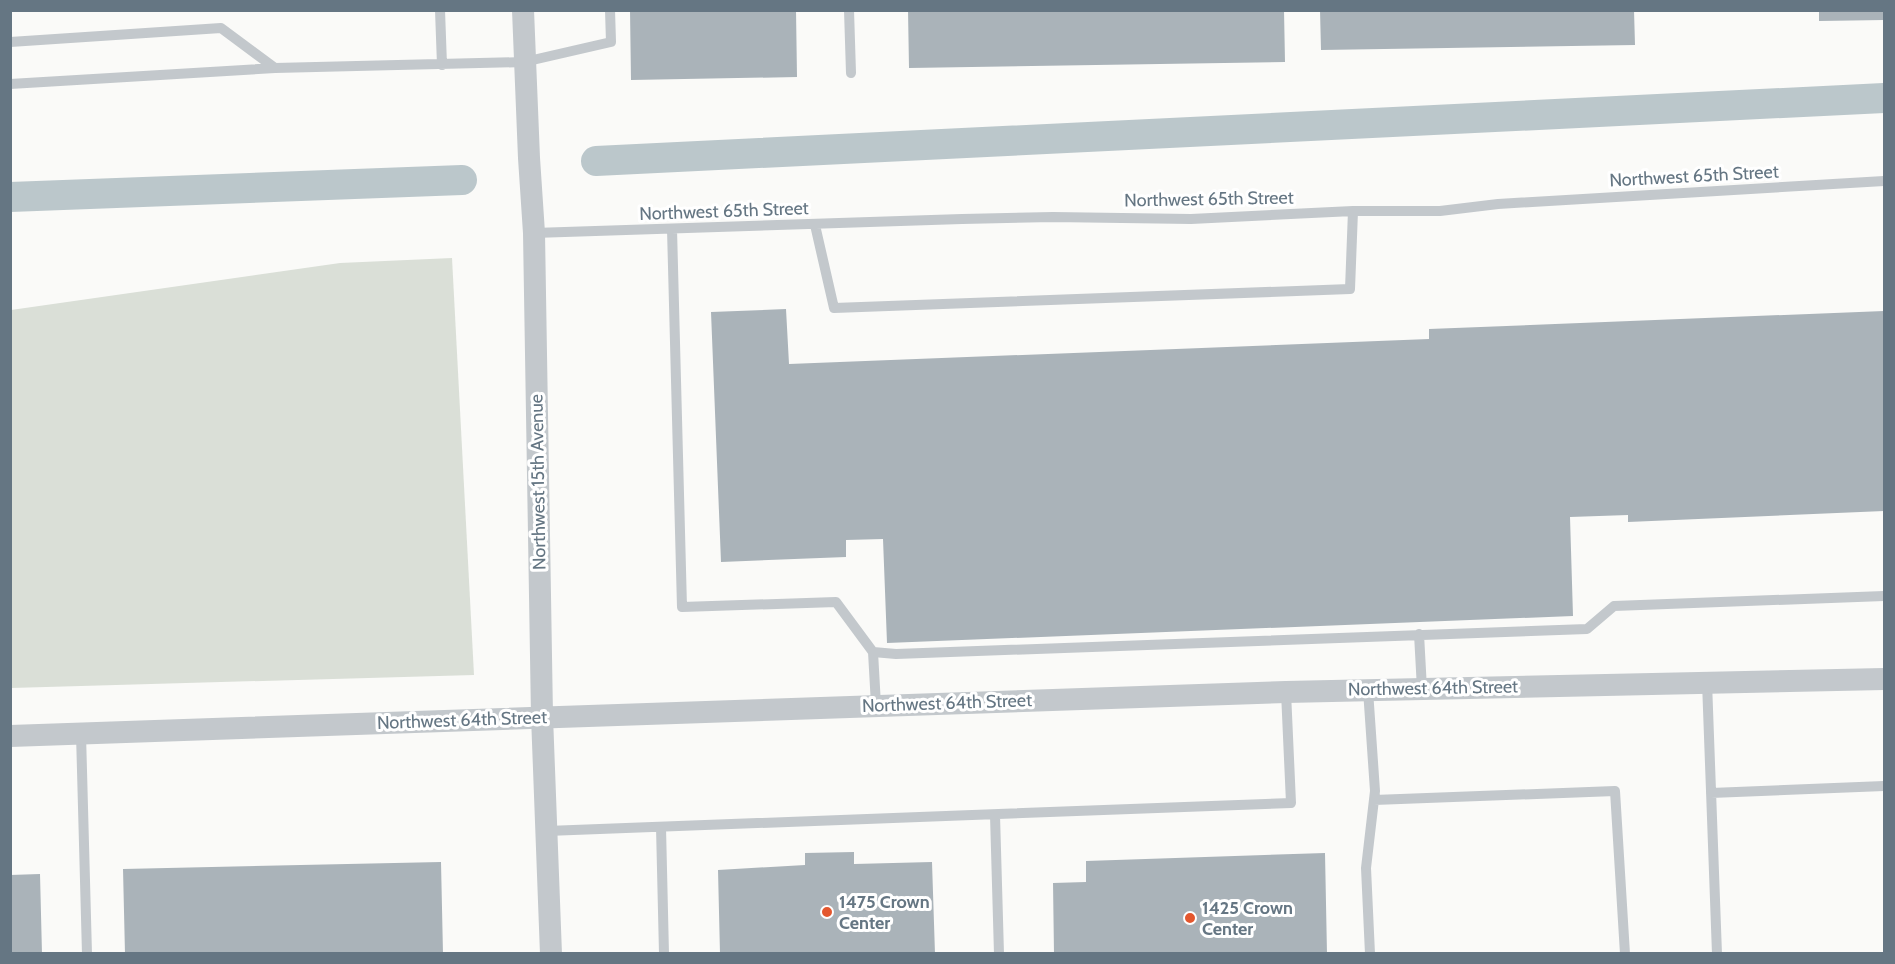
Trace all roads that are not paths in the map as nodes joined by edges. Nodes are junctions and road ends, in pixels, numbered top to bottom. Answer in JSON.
{"nodes":[{"id":1,"x":440,"y":10,"type":"edge"},
{"id":2,"x":523,"y":10,"type":"edge"},
{"id":3,"x":610,"y":10,"type":"edge"},
{"id":4,"x":849,"y":10,"type":"edge"},
{"id":5,"x":10,"y":42,"type":"edge"},
{"id":6,"x":524,"y":62,"type":"junction"},
{"id":7,"x":442,"y":65,"type":"junction"},
{"id":8,"x":275,"y":68,"type":"junction"},
{"id":9,"x":851,"y":73,"type":"dead end"},
{"id":10,"x":10,"y":84,"type":"edge"},
{"id":11,"x":1884,"y":181,"type":"edge"},
{"id":12,"x":1353,"y":211,"type":"junction"},
{"id":13,"x":814,"y":225,"type":"junction"},
{"id":14,"x":672,"y":229,"type":"junction"},
{"id":15,"x":534,"y":233,"type":"junction"},
{"id":16,"x":1884,"y":596,"type":"edge"},
{"id":17,"x":1419,"y":634,"type":"junction"},
{"id":18,"x":873,"y":652,"type":"junction"},
{"id":19,"x":1884,"y":679,"type":"edge"},
{"id":20,"x":1707,"y":682,"type":"junction"},
{"id":21,"x":1422,"y":689,"type":"junction"},
{"id":22,"x":1368,"y":690,"type":"junction"},
{"id":23,"x":1286,"y":692,"type":"junction"},
{"id":24,"x":876,"y":705,"type":"junction"},
{"id":25,"x":542,"y":716,"type":"junction"},
{"id":26,"x":81,"y":734,"type":"junction"},
{"id":27,"x":10,"y":736,"type":"edge"},
{"id":28,"x":1884,"y":786,"type":"edge"},
{"id":29,"x":1711,"y":793,"type":"junction"},
{"id":30,"x":1374,"y":800,"type":"junction"},
{"id":31,"x":995,"y":814,"type":"junction"},
{"id":32,"x":661,"y":826,"type":"junction"},
{"id":33,"x":547,"y":831,"type":"junction"},
{"id":34,"x":87,"y":954,"type":"edge"},
{"id":35,"x":551,"y":954,"type":"edge"},
{"id":36,"x":664,"y":954,"type":"edge"},
{"id":37,"x":999,"y":954,"type":"edge"},
{"id":38,"x":1370,"y":954,"type":"edge"},
{"id":39,"x":1625,"y":954,"type":"edge"},
{"id":40,"x":1717,"y":954,"type":"edge"}],
"edges":[{"from":1,"to":7,"type":"lane"},
{"from":2,"to":6,"type":"street","name":"Northwest 15th Avenue"},
{"from":3,"to":6,"type":"lane"},
{"from":4,"to":9,"type":"lane"},
{"from":5,"to":8,"type":"lane"},
{"from":6,"to":7,"type":"lane"},
{"from":6,"to":15,"type":"street","name":"Northwest 15th Avenue"},
{"from":7,"to":8,"type":"lane"},
{"from":8,"to":10,"type":"lane"},
{"from":11,"to":12,"type":"lane","name":"Northwest 65th Street"},
{"from":12,"to":13,"type":"lane","name":"Northwest 65th Street"},
{"from":12,"to":13,"type":"lane"},
{"from":13,"to":14,"type":"lane","name":"Northwest 65th Street"},
{"from":14,"to":15,"type":"lane","name":"Northwest 65th Street"},
{"from":14,"to":18,"type":"lane"},
{"from":15,"to":25,"type":"street","name":"Northwest 15th Avenue"},
{"from":16,"to":17,"type":"lane"},
{"from":17,"to":18,"type":"lane"},
{"from":17,"to":21,"type":"lane"},
{"from":18,"to":24,"type":"lane"},
{"from":19,"to":20,"type":"street","name":"Northwest 64th Street"},
{"from":20,"to":21,"type":"street","name":"Northwest 64th Street"},
{"from":20,"to":29,"type":"lane"},
{"from":21,"to":22,"type":"street","name":"Northwest 64th Street"},
{"from":22,"to":23,"type":"street","name":"Northwest 64th Street"},
{"from":22,"to":30,"type":"lane"},
{"from":23,"to":24,"type":"street","name":"Northwest 64th Street"},
{"from":23,"to":31,"type":"lane"},
{"from":24,"to":25,"type":"street","name":"Northwest 64th Street"},
{"from":25,"to":26,"type":"street","name":"Northwest 64th Street"},
{"from":25,"to":33,"type":"street","name":"Northwest 15th Avenue"},
{"from":26,"to":27,"type":"street","name":"Northwest 64th Street"},
{"from":26,"to":34,"type":"lane"},
{"from":28,"to":29,"type":"lane"},
{"from":29,"to":40,"type":"lane"},
{"from":30,"to":38,"type":"lane"},
{"from":30,"to":39,"type":"lane"},
{"from":31,"to":32,"type":"lane"},
{"from":31,"to":37,"type":"lane"},
{"from":32,"to":33,"type":"lane"},
{"from":32,"to":36,"type":"lane"},
{"from":33,"to":35,"type":"street","name":"Northwest 15th Avenue"}]}
